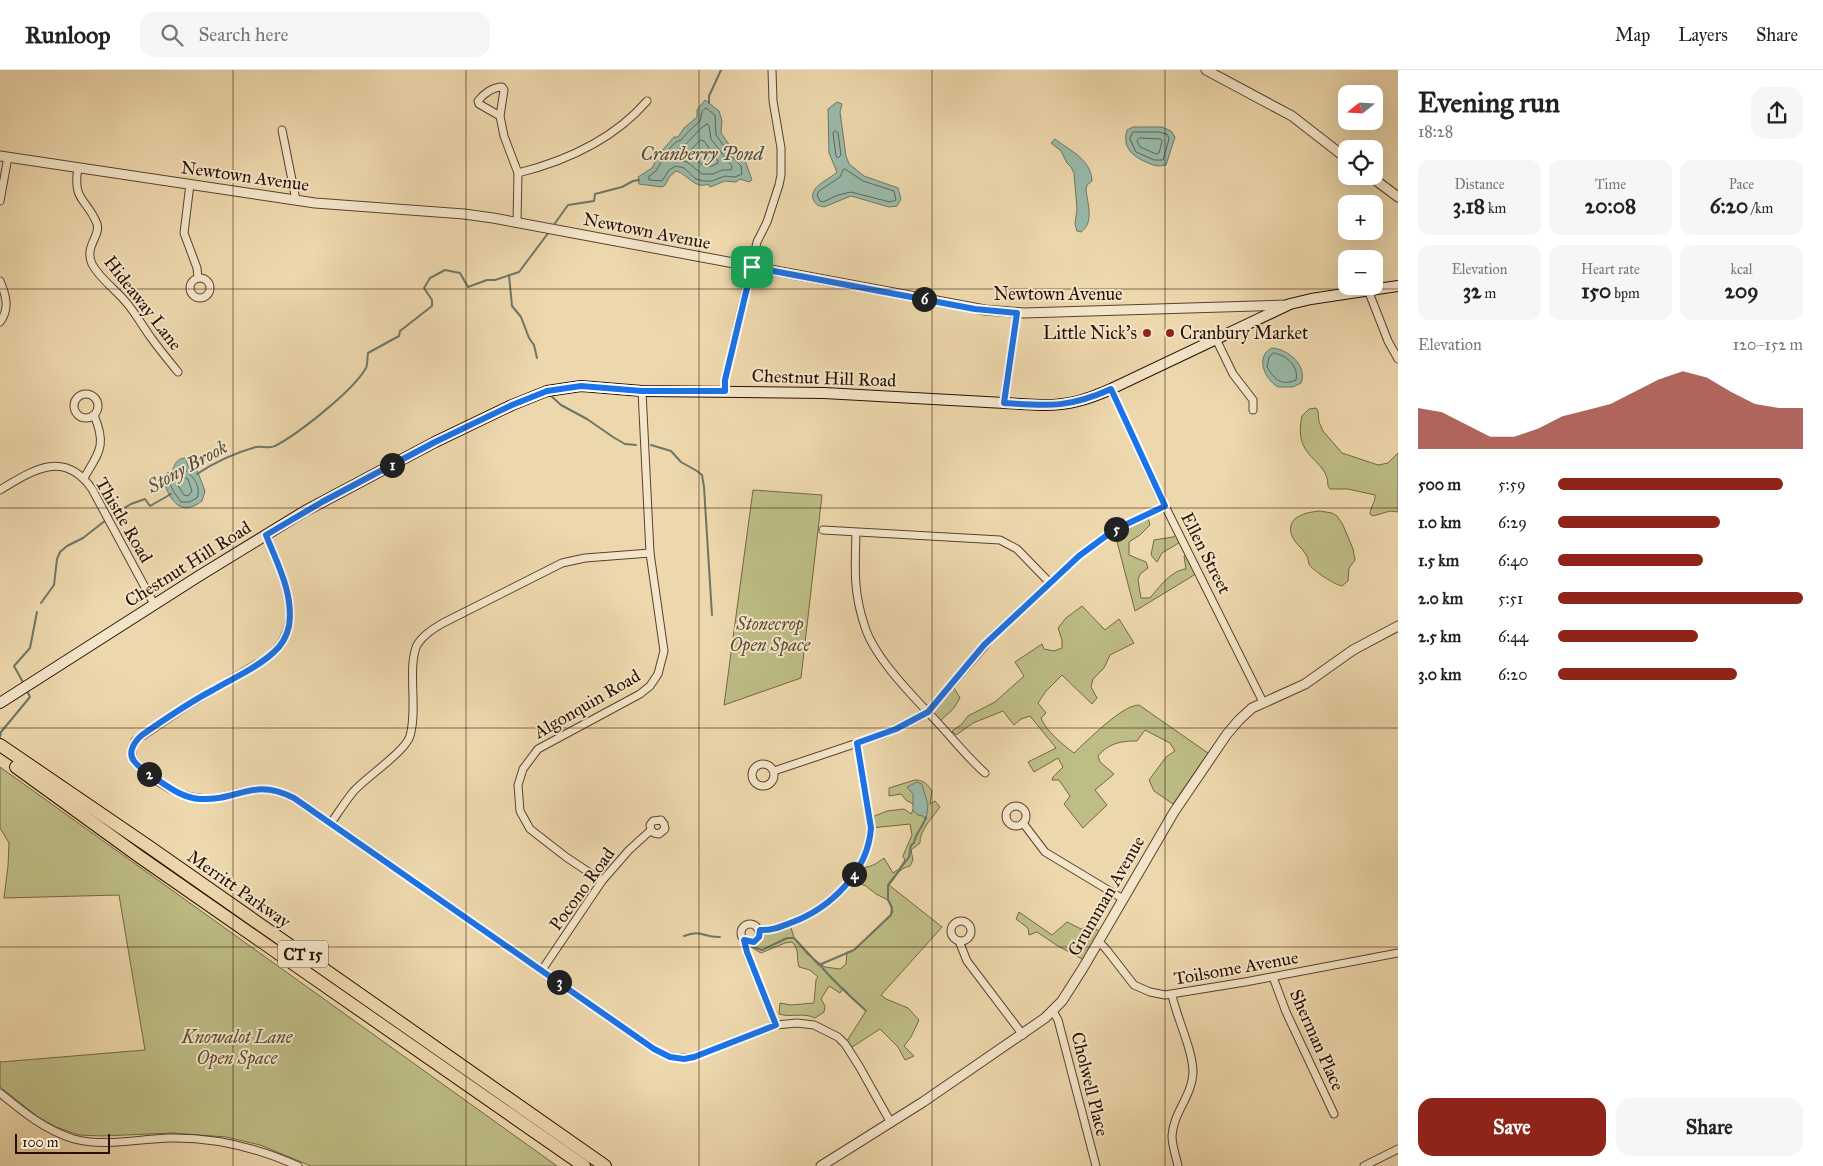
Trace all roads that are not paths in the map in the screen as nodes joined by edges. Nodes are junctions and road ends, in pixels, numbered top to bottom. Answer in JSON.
{"nodes":[{"id":1,"x":772,"y":70,"type":"edge"},
{"id":2,"x":1206,"y":70,"type":"edge"},
{"id":3,"x":647,"y":101,"type":"dead end"},
{"id":4,"x":500,"y":116,"type":"junction"},
{"id":5,"x":282,"y":130,"type":"dead end"},
{"id":6,"x":1338,"y":152,"type":"edge"},
{"id":7,"x":4,"y":156,"type":"edge"},
{"id":8,"x":78,"y":168,"type":"junction"},
{"id":9,"x":518,"y":173,"type":"junction"},
{"id":10,"x":190,"y":184,"type":"junction"},
{"id":11,"x":1382,"y":185,"type":"edge"},
{"id":12,"x":1398,"y":197,"type":"edge"},
{"id":13,"x":296,"y":200,"type":"junction"},
{"id":14,"x":0,"y":201,"type":"edge"},
{"id":15,"x":517,"y":222,"type":"junction"},
{"id":16,"x":752,"y":267,"type":"junction"},
{"id":17,"x":198,"y":278,"type":"dead end"},
{"id":18,"x":0,"y":281,"type":"edge"},
{"id":19,"x":1398,"y":286,"type":"edge"},
{"id":20,"x":1383,"y":288,"type":"edge"},
{"id":21,"x":1338,"y":295,"type":"edge"},
{"id":22,"x":1370,"y":295,"type":"edge"},
{"id":23,"x":1290,"y":304,"type":"junction"},
{"id":24,"x":1017,"y":313,"type":"junction"},
{"id":25,"x":0,"y":322,"type":"edge"},
{"id":26,"x":1216,"y":339,"type":"junction"},
{"id":27,"x":1398,"y":359,"type":"edge"},
{"id":28,"x":178,"y":372,"type":"dead end"},
{"id":29,"x":1111,"y":389,"type":"junction"},
{"id":30,"x":642,"y":391,"type":"junction"},
{"id":31,"x":725,"y":391,"type":"junction"},
{"id":32,"x":1004,"y":403,"type":"junction"},
{"id":33,"x":1253,"y":410,"type":"dead end"},
{"id":34,"x":94,"y":415,"type":"dead end"},
{"id":35,"x":84,"y":478,"type":"junction"},
{"id":36,"x":0,"y":490,"type":"edge"},
{"id":37,"x":1165,"y":506,"type":"junction"},
{"id":38,"x":824,"y":530,"type":"dead end"},
{"id":39,"x":856,"y":533,"type":"junction"},
{"id":40,"x":266,"y":535,"type":"junction"},
{"id":41,"x":650,"y":553,"type":"junction"},
{"id":42,"x":1050,"y":583,"type":"junction"},
{"id":43,"x":154,"y":604,"type":"junction"},
{"id":44,"x":1398,"y":626,"type":"edge"},
{"id":45,"x":1264,"y":702,"type":"junction"},
{"id":46,"x":0,"y":703,"type":"edge"},
{"id":47,"x":928,"y":712,"type":"junction"},
{"id":48,"x":857,"y":743,"type":"junction"},
{"id":49,"x":0,"y":746,"type":"edge"},
{"id":50,"x":0,"y":756,"type":"edge"},
{"id":51,"x":774,"y":771,"type":"dead end"},
{"id":52,"x":985,"y":773,"type":"dead end"},
{"id":53,"x":331,"y":823,"type":"junction"},
{"id":54,"x":1022,"y":823,"type":"dead end"},
{"id":55,"x":650,"y":830,"type":"dead end"},
{"id":56,"x":602,"y":881,"type":"junction"},
{"id":57,"x":1123,"y":899,"type":"junction"},
{"id":58,"x":760,"y":930,"type":"junction"},
{"id":59,"x":744,"y":940,"type":"junction"},
{"id":60,"x":959,"y":941,"type":"dead end"},
{"id":61,"x":1099,"y":942,"type":"junction"},
{"id":62,"x":1398,"y":953,"type":"edge"},
{"id":63,"x":542,"y":970,"type":"junction"},
{"id":64,"x":1273,"y":977,"type":"junction"},
{"id":65,"x":1172,"y":994,"type":"junction"},
{"id":66,"x":1053,"y":1011,"type":"junction"},
{"id":67,"x":776,"y":1025,"type":"junction"},
{"id":68,"x":1023,"y":1035,"type":"junction"},
{"id":69,"x":0,"y":1093,"type":"edge"},
{"id":70,"x":1334,"y":1114,"type":"dead end"},
{"id":71,"x":891,"y":1123,"type":"junction"},
{"id":72,"x":1398,"y":1149,"type":"edge"},
{"id":73,"x":298,"y":1166,"type":"edge"},
{"id":74,"x":584,"y":1166,"type":"edge"},
{"id":75,"x":605,"y":1166,"type":"edge"},
{"id":76,"x":821,"y":1166,"type":"edge"},
{"id":77,"x":1096,"y":1166,"type":"edge"},
{"id":78,"x":1178,"y":1166,"type":"edge"},
{"id":79,"x":1364,"y":1166,"type":"edge"}],
"edges":[{"from":1,"to":16,"type":"street"},
{"from":2,"to":6,"type":"street"},
{"from":3,"to":9,"type":"street"},
{"from":4,"to":4,"type":"street"},
{"from":4,"to":9,"type":"street"},
{"from":5,"to":13,"type":"street"},
{"from":7,"to":8,"type":"street","name":"Newtown Avenue"},
{"from":7,"to":14,"type":"street"},
{"from":8,"to":10,"type":"street","name":"Newtown Avenue"},
{"from":8,"to":28,"type":"street","name":"Hideaway Lane"},
{"from":9,"to":15,"type":"street"},
{"from":10,"to":13,"type":"street","name":"Newtown Avenue"},
{"from":10,"to":17,"type":"street"},
{"from":11,"to":12,"type":"street"},
{"from":13,"to":15,"type":"street","name":"Newtown Avenue"},
{"from":15,"to":16,"type":"street","name":"Newtown Avenue"},
{"from":16,"to":24,"type":"street","name":"Newtown Avenue"},
{"from":16,"to":31,"type":"street"},
{"from":18,"to":25,"type":"street"},
{"from":19,"to":20,"type":"main road","name":"Newtown Avenue"},
{"from":21,"to":23,"type":"main road","name":"Newtown Avenue"},
{"from":22,"to":27,"type":"street"},
{"from":23,"to":24,"type":"street","name":"Newtown Avenue"},
{"from":23,"to":26,"type":"main road","name":"Chestnut Hill Road"},
{"from":24,"to":32,"type":"street"},
{"from":26,"to":29,"type":"main road","name":"Chestnut Hill Road"},
{"from":26,"to":33,"type":"street"},
{"from":29,"to":32,"type":"main road","name":"Chestnut Hill Road"},
{"from":29,"to":37,"type":"street","name":"Ellen Street"},
{"from":30,"to":31,"type":"main road","name":"Chestnut Hill Road"},
{"from":30,"to":40,"type":"main road","name":"Chestnut Hill Road"},
{"from":30,"to":41,"type":"street","name":"Algonquin Road"},
{"from":31,"to":32,"type":"main road","name":"Chestnut Hill Road"},
{"from":34,"to":35,"type":"street"},
{"from":35,"to":36,"type":"street","name":"Thistle Road"},
{"from":35,"to":43,"type":"street","name":"Thistle Road"},
{"from":37,"to":42,"type":"street"},
{"from":37,"to":45,"type":"street","name":"Ellen Street"},
{"from":38,"to":39,"type":"street"},
{"from":39,"to":42,"type":"street"},
{"from":39,"to":47,"type":"street"},
{"from":40,"to":43,"type":"main road","name":"Chestnut Hill Road"},
{"from":40,"to":53,"type":"street"},
{"from":41,"to":53,"type":"street"},
{"from":41,"to":56,"type":"street","name":"Algonquin Road"},
{"from":42,"to":47,"type":"street"},
{"from":43,"to":46,"type":"main road","name":"Chestnut Hill Road"},
{"from":44,"to":45,"type":"street","name":"Grumman Avenue"},
{"from":45,"to":57,"type":"street","name":"Grumman Avenue"},
{"from":47,"to":48,"type":"street"},
{"from":47,"to":52,"type":"street"},
{"from":48,"to":51,"type":"street"},
{"from":48,"to":58,"type":"street"},
{"from":49,"to":75,"type":"highway","name":"Merritt Parkway","number":"CT 15"},
{"from":50,"to":74,"type":"highway","name":"Merritt Parkway","number":"CT 15"},
{"from":53,"to":63,"type":"street"},
{"from":54,"to":57,"type":"street"},
{"from":55,"to":56,"type":"street","name":"Pocono Road"},
{"from":56,"to":63,"type":"street","name":"Pocono Road"},
{"from":57,"to":61,"type":"street","name":"Grumman Avenue"},
{"from":58,"to":59,"type":"street"},
{"from":58,"to":59,"type":"street"},
{"from":59,"to":67,"type":"street"},
{"from":60,"to":68,"type":"street"},
{"from":61,"to":65,"type":"street","name":"Toilsome Avenue"},
{"from":61,"to":66,"type":"street","name":"Grumman Avenue"},
{"from":62,"to":64,"type":"street","name":"Toilsome Avenue"},
{"from":63,"to":67,"type":"street"},
{"from":64,"to":65,"type":"street","name":"Toilsome Avenue"},
{"from":64,"to":70,"type":"street","name":"Sherman Place"},
{"from":65,"to":78,"type":"street"},
{"from":66,"to":68,"type":"street","name":"Grumman Avenue"},
{"from":66,"to":77,"type":"street","name":"Cholwell Place"},
{"from":67,"to":71,"type":"street"},
{"from":68,"to":71,"type":"street","name":"Grumman Avenue"},
{"from":69,"to":73,"type":"street"},
{"from":71,"to":76,"type":"street","name":"Grumman Avenue"},
{"from":72,"to":79,"type":"street"}]}
